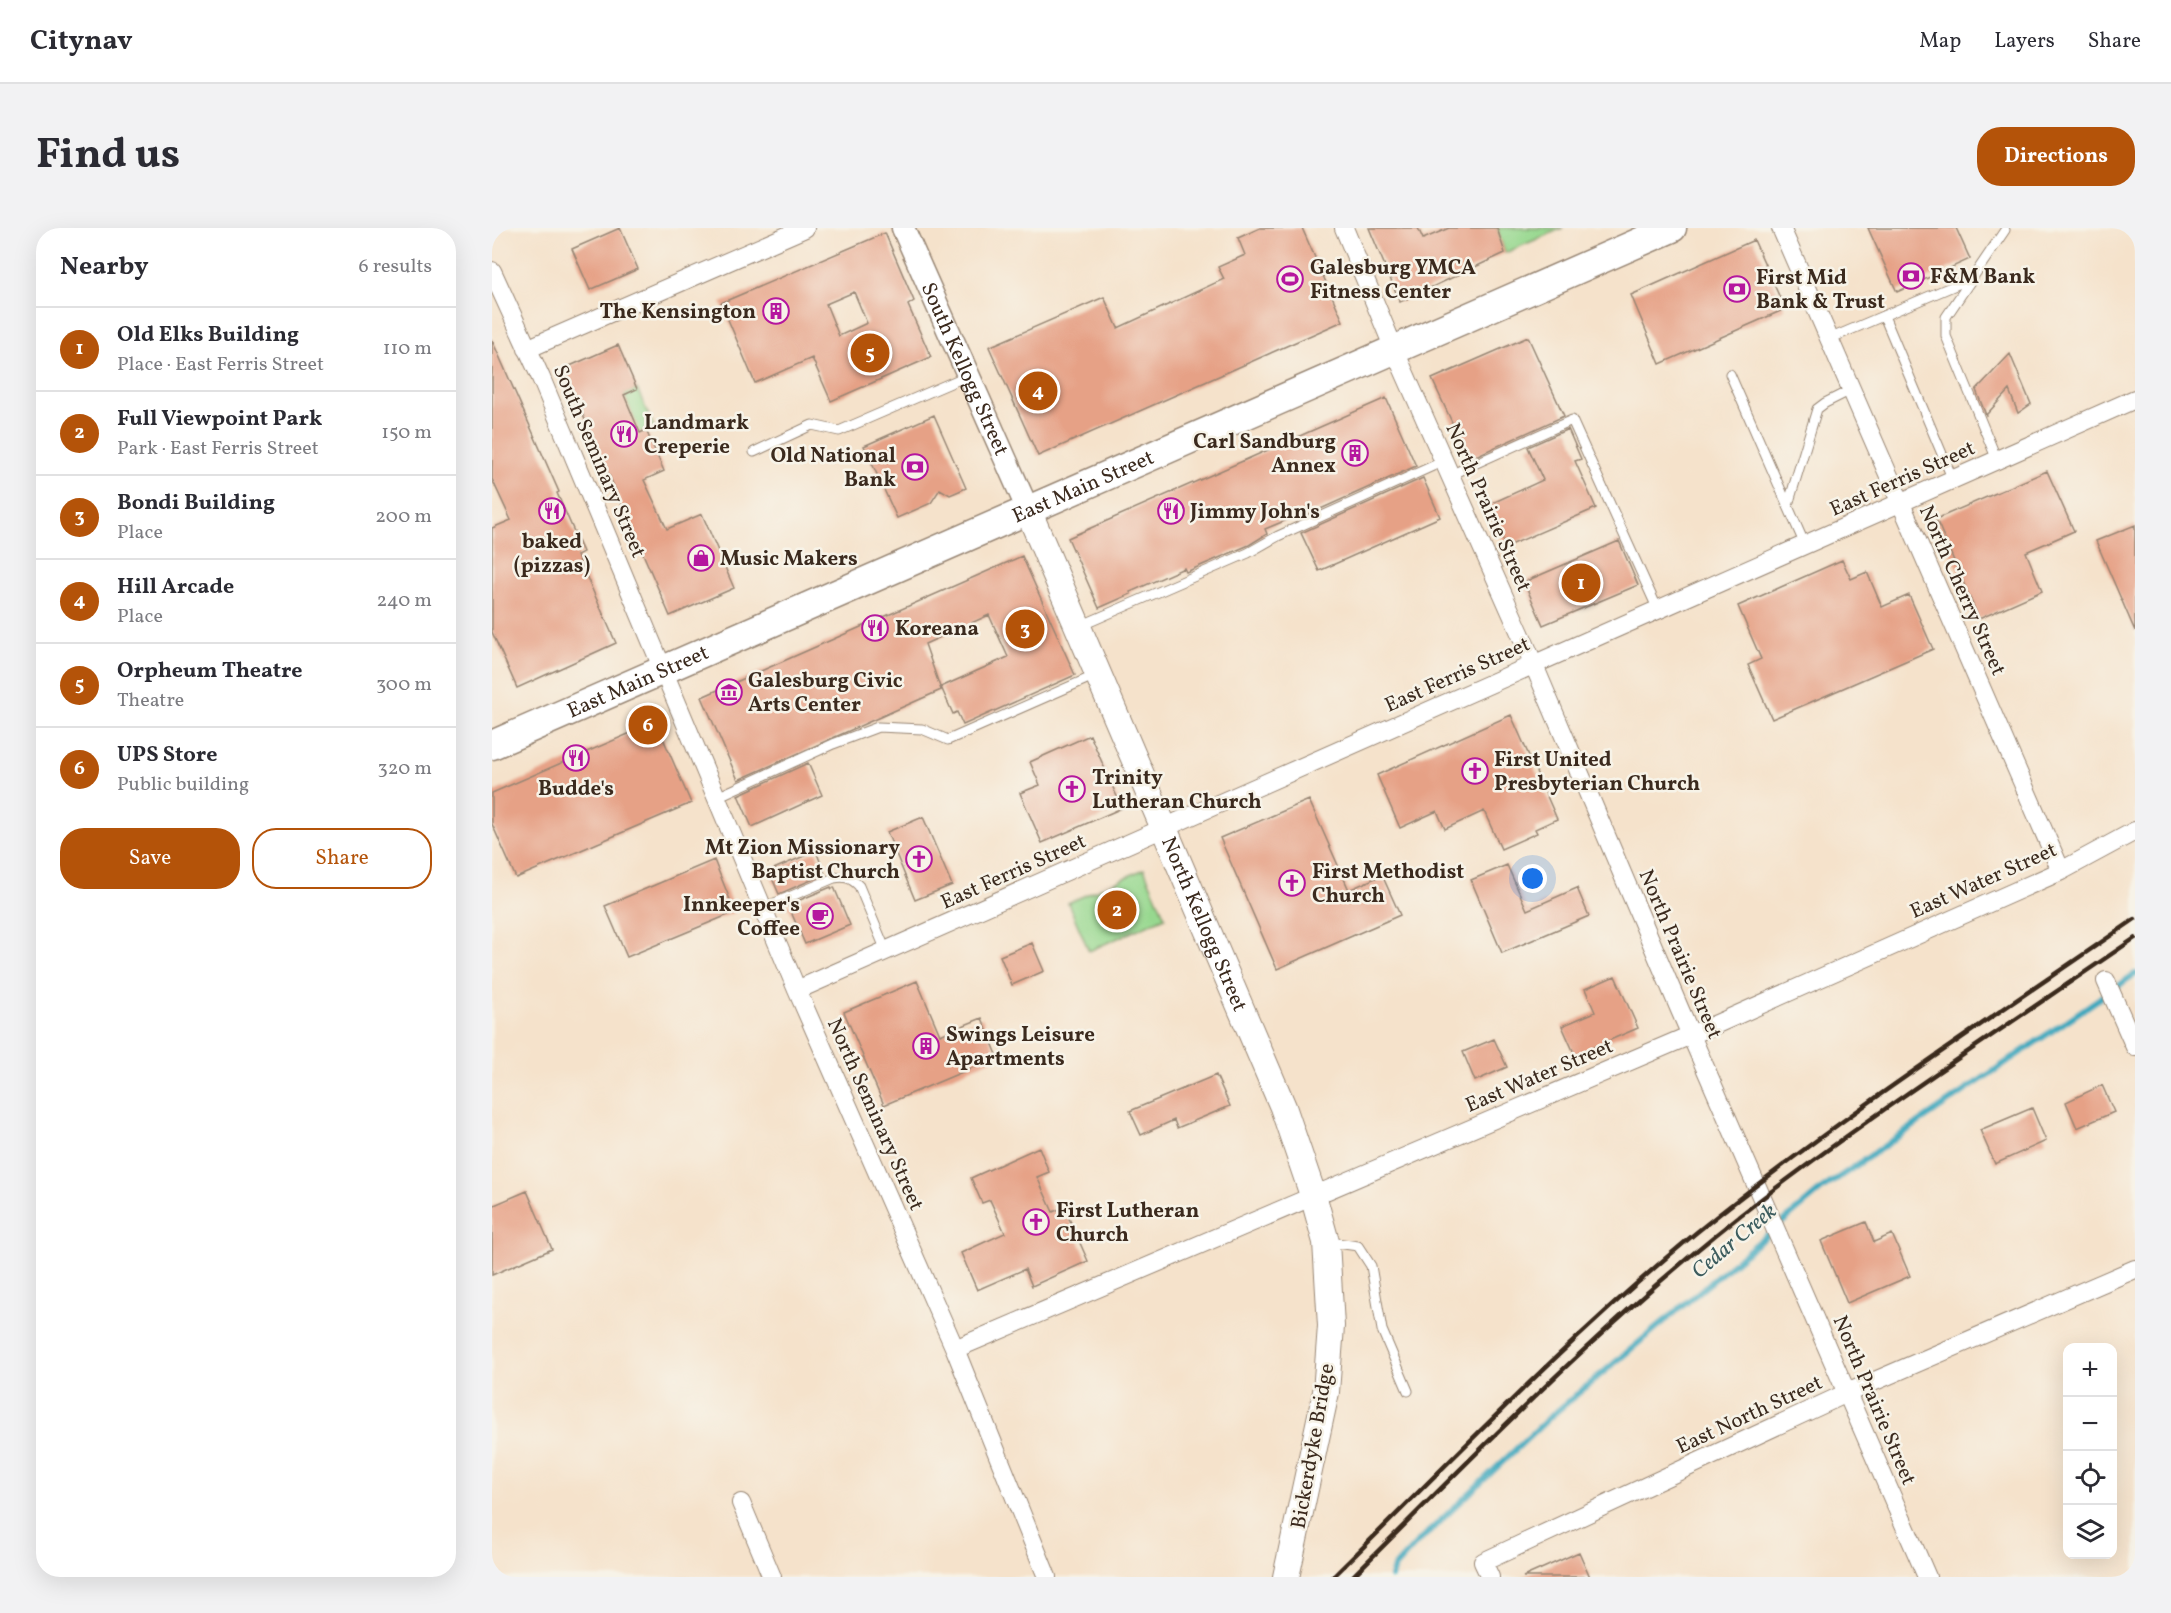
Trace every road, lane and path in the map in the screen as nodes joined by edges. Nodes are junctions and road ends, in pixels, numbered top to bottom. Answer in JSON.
{"nodes":[{"id":1,"x":805,"y":228,"type":"edge"},
{"id":2,"x":903,"y":228,"type":"edge"},
{"id":3,"x":1344,"y":228,"type":"edge"},
{"id":4,"x":1672,"y":228,"type":"edge"},
{"id":5,"x":1782,"y":228,"type":"edge"},
{"id":6,"x":2006,"y":229,"type":"edge"},
{"id":7,"x":492,"y":271,"type":"edge"},
{"id":8,"x":1972,"y":278,"type":"junction"},
{"id":9,"x":1884,"y":316,"type":"junction"},
{"id":10,"x":1829,"y":339,"type":"junction"},
{"id":11,"x":527,"y":348,"type":"junction"},
{"id":12,"x":1394,"y":349,"type":"junction"},
{"id":13,"x":1730,"y":374,"type":"dead end"},
{"id":14,"x":969,"y":375,"type":"junction"},
{"id":15,"x":1851,"y":390,"type":"junction"},
{"id":16,"x":2135,"y":399,"type":"edge"},
{"id":17,"x":754,"y":452,"type":"dead end"},
{"id":18,"x":1997,"y":460,"type":"junction"},
{"id":19,"x":1447,"y":468,"type":"junction"},
{"id":20,"x":1953,"y":480,"type":"junction"},
{"id":21,"x":1900,"y":503,"type":"junction"},
{"id":22,"x":1788,"y":505,"type":"junction"},
{"id":23,"x":1028,"y":510,"type":"junction"},
{"id":24,"x":1805,"y":545,"type":"junction"},
{"id":25,"x":1658,"y":610,"type":"junction"},
{"id":26,"x":1078,"y":626,"type":"junction"},
{"id":27,"x":1534,"y":665,"type":"junction"},
{"id":28,"x":663,"y":669,"type":"junction"},
{"id":29,"x":1098,"y":674,"type":"junction"},
{"id":30,"x":492,"y":745,"type":"edge"},
{"id":31,"x":717,"y":797,"type":"junction"},
{"id":32,"x":1164,"y":829,"type":"junction"},
{"id":33,"x":2135,"y":831,"type":"edge"},
{"id":34,"x":2061,"y":871,"type":"junction"},
{"id":35,"x":763,"y":908,"type":"junction"},
{"id":36,"x":886,"y":951,"type":"junction"},
{"id":37,"x":2106,"y":981,"type":"dead end"},
{"id":38,"x":797,"y":990,"type":"junction"},
{"id":39,"x":1691,"y":1035,"type":"junction"},
{"id":40,"x":2135,"y":1047,"type":"edge"},
{"id":41,"x":1313,"y":1195,"type":"junction"},
{"id":42,"x":1326,"y":1242,"type":"junction"},
{"id":43,"x":2135,"y":1269,"type":"edge"},
{"id":44,"x":955,"y":1349,"type":"junction"},
{"id":45,"x":1408,"y":1391,"type":"dead end"},
{"id":46,"x":1847,"y":1393,"type":"junction"},
{"id":47,"x":741,"y":1503,"type":"dead end"},
{"id":48,"x":1486,"y":1570,"type":"edge"},
{"id":49,"x":1288,"y":1571,"type":"edge"},
{"id":50,"x":772,"y":1577,"type":"edge"},
{"id":51,"x":1047,"y":1577,"type":"edge"},
{"id":52,"x":1927,"y":1577,"type":"edge"}],
"edges":[{"from":1,"to":11,"type":"street"},
{"from":2,"to":14,"type":"street","name":"South Kellogg Street"},
{"from":3,"to":12,"type":"street","name":"North Prairie Street"},
{"from":4,"to":12,"type":"main road","name":"East Main Street"},
{"from":5,"to":10,"type":"street","name":"North Cherry Street"},
{"from":6,"to":8,"type":"lane"},
{"from":7,"to":11,"type":"street","name":"South Seminary Street"},
{"from":8,"to":9,"type":"lane"},
{"from":8,"to":18,"type":"lane"},
{"from":9,"to":10,"type":"lane"},
{"from":9,"to":20,"type":"lane"},
{"from":10,"to":15,"type":"street","name":"North Cherry Street"},
{"from":11,"to":28,"type":"street","name":"South Seminary Street"},
{"from":12,"to":19,"type":"street","name":"North Prairie Street"},
{"from":12,"to":23,"type":"main road","name":"East Main Street"},
{"from":13,"to":22,"type":"lane"},
{"from":14,"to":17,"type":"lane"},
{"from":14,"to":23,"type":"street","name":"South Kellogg Street"},
{"from":15,"to":21,"type":"street","name":"North Cherry Street"},
{"from":15,"to":22,"type":"lane"},
{"from":16,"to":18,"type":"street","name":"East Ferris Street"},
{"from":18,"to":20,"type":"street","name":"East Ferris Street"},
{"from":19,"to":25,"type":"lane"},
{"from":19,"to":26,"type":"lane"},
{"from":19,"to":27,"type":"street","name":"North Prairie Street"},
{"from":20,"to":21,"type":"street","name":"East Ferris Street"},
{"from":21,"to":24,"type":"street","name":"East Ferris Street"},
{"from":21,"to":34,"type":"street","name":"North Cherry Street"},
{"from":22,"to":24,"type":"lane"},
{"from":23,"to":26,"type":"main road","name":"North Kellogg Street"},
{"from":23,"to":28,"type":"main road","name":"East Main Street"},
{"from":24,"to":25,"type":"street","name":"East Ferris Street"},
{"from":25,"to":27,"type":"street","name":"East Ferris Street"},
{"from":26,"to":29,"type":"main road","name":"North Kellogg Street"},
{"from":27,"to":32,"type":"street","name":"East Ferris Street"},
{"from":27,"to":39,"type":"street","name":"North Prairie Street"},
{"from":28,"to":30,"type":"main road","name":"East Main Street"},
{"from":28,"to":31,"type":"street","name":"North Seminary Street"},
{"from":29,"to":31,"type":"lane"},
{"from":29,"to":32,"type":"main road","name":"North Kellogg Street"},
{"from":31,"to":35,"type":"street","name":"North Seminary Street"},
{"from":32,"to":36,"type":"street","name":"East Ferris Street"},
{"from":32,"to":41,"type":"main road","name":"North Kellogg Street"},
{"from":33,"to":34,"type":"street","name":"East Water Street"},
{"from":34,"to":39,"type":"street","name":"East Water Street"},
{"from":35,"to":36,"type":"lane"},
{"from":35,"to":38,"type":"street","name":"North Seminary Street"},
{"from":36,"to":38,"type":"street","name":"East Ferris Street"},
{"from":37,"to":40,"type":"street"},
{"from":38,"to":44,"type":"street","name":"North Seminary Street"},
{"from":39,"to":41,"type":"street","name":"East Water Street"},
{"from":39,"to":46,"type":"street","name":"North Prairie Street"},
{"from":41,"to":42,"type":"main road","name":"North Kellogg Street"},
{"from":41,"to":44,"type":"street","name":"East Water Street"},
{"from":42,"to":45,"type":"lane"},
{"from":42,"to":49,"type":"main road","name":"Bickerdyke Bridge"},
{"from":43,"to":46,"type":"street","name":"East North Street"},
{"from":44,"to":51,"type":"street","name":"North Seminary Street"},
{"from":46,"to":48,"type":"street","name":"East North Street"},
{"from":46,"to":52,"type":"street","name":"North Prairie Street"},
{"from":47,"to":50,"type":"street"}]}
